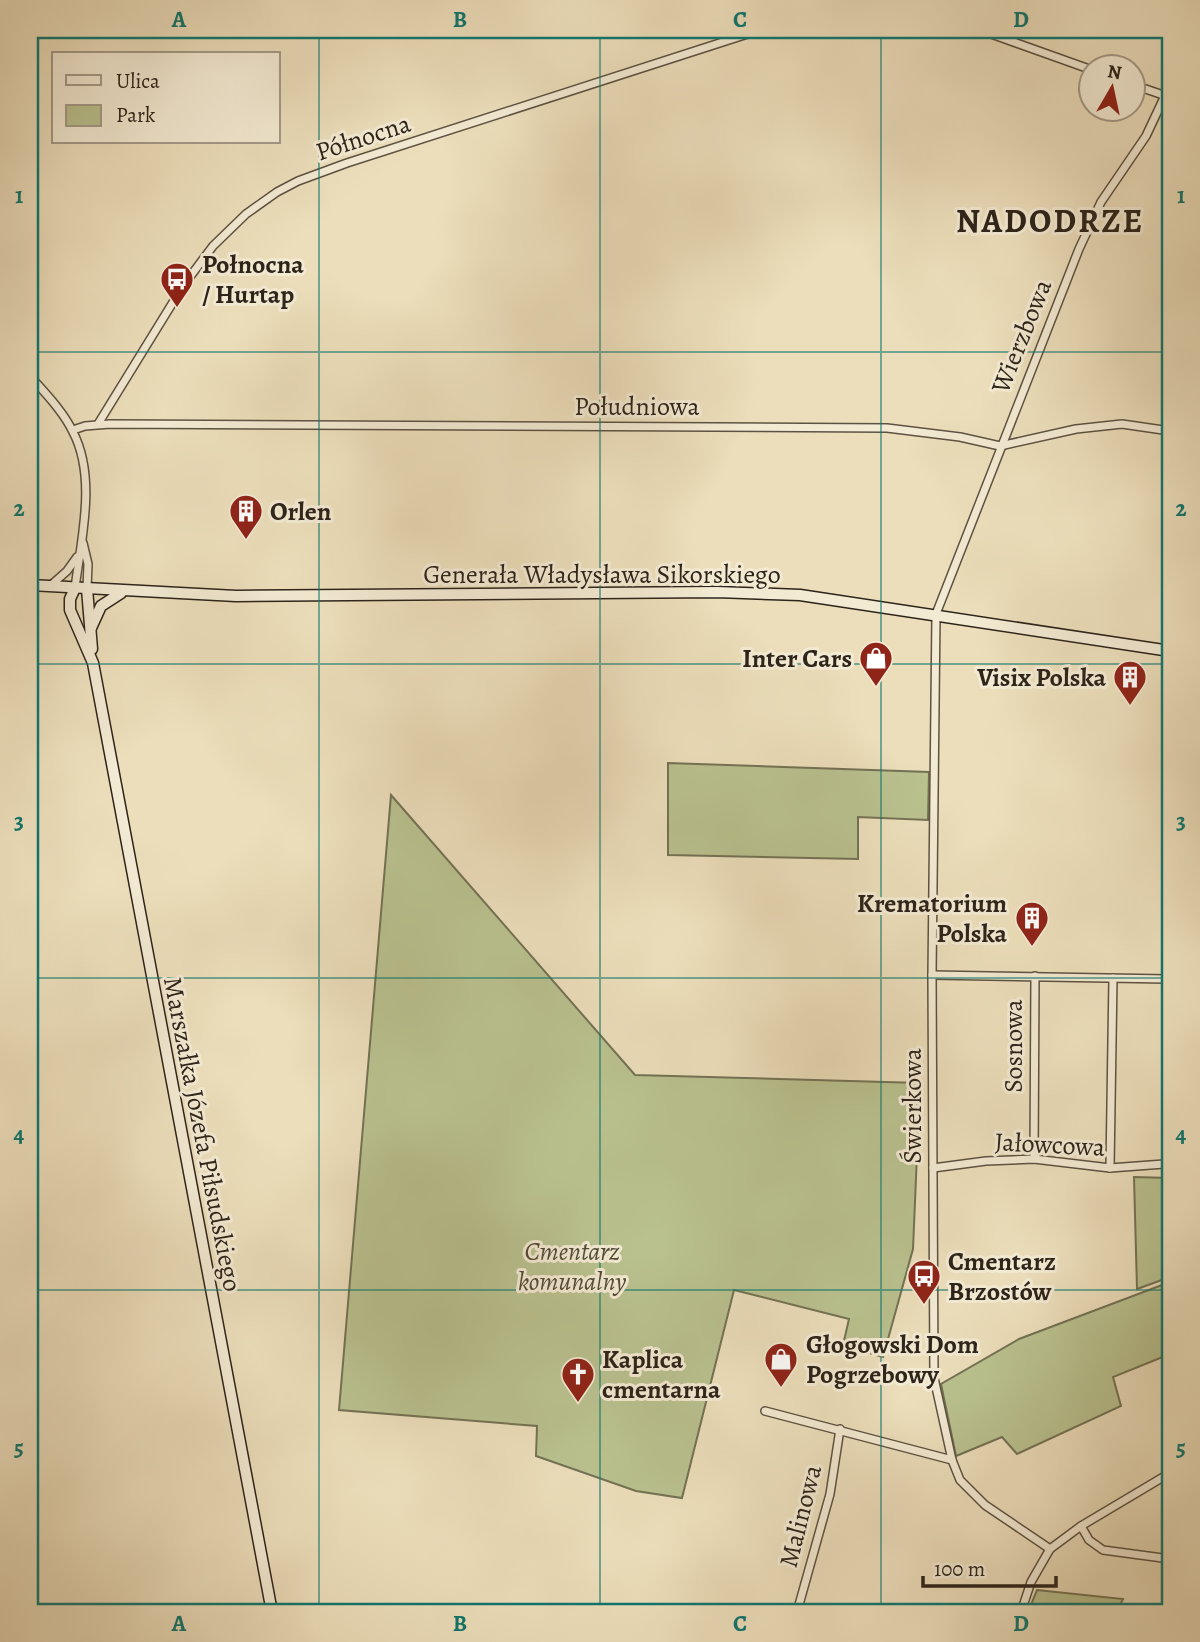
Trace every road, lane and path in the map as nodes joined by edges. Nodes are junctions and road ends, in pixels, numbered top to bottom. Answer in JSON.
{"nodes":[{"id":1,"x":760,"y":30,"type":"edge"},
{"id":2,"x":980,"y":30,"type":"edge"},
{"id":3,"x":1078,"y":65,"type":"edge"},
{"id":4,"x":1170,"y":85,"type":"edge"},
{"id":5,"x":1148,"y":90,"type":"edge"},
{"id":6,"x":1168,"y":97,"type":"edge"},
{"id":7,"x":30,"y":376,"type":"edge"},
{"id":8,"x":98,"y":424,"type":"junction"},
{"id":9,"x":73,"y":430,"type":"junction"},
{"id":10,"x":1170,"y":432,"type":"edge"},
{"id":11,"x":1000,"y":446,"type":"junction"},
{"id":12,"x":83,"y":542,"type":"junction"},
{"id":13,"x":79,"y":554,"type":"junction"},
{"id":14,"x":30,"y":585,"type":"edge"},
{"id":15,"x":50,"y":586,"type":"junction"},
{"id":16,"x":75,"y":588,"type":"junction"},
{"id":17,"x":87,"y":589,"type":"junction"},
{"id":18,"x":124,"y":592,"type":"junction"},
{"id":19,"x":936,"y":614,"type":"junction"},
{"id":20,"x":90,"y":631,"type":"junction"},
{"id":21,"x":1170,"y":651,"type":"edge"},
{"id":22,"x":93,"y":663,"type":"junction"},
{"id":23,"x":932,"y":975,"type":"junction"},
{"id":24,"x":1035,"y":976,"type":"junction"},
{"id":25,"x":1113,"y":978,"type":"junction"},
{"id":26,"x":1168,"y":979,"type":"dead end"},
{"id":27,"x":1034,"y":1159,"type":"junction"},
{"id":28,"x":1164,"y":1164,"type":"dead end"},
{"id":29,"x":933,"y":1168,"type":"junction"},
{"id":30,"x":1110,"y":1168,"type":"junction"},
{"id":31,"x":765,"y":1411,"type":"dead end"},
{"id":32,"x":839,"y":1429,"type":"junction"},
{"id":33,"x":952,"y":1460,"type":"junction"},
{"id":34,"x":1170,"y":1473,"type":"edge"},
{"id":35,"x":1081,"y":1526,"type":"junction"},
{"id":36,"x":1050,"y":1549,"type":"junction"},
{"id":37,"x":1170,"y":1559,"type":"edge"},
{"id":38,"x":272,"y":1612,"type":"edge"},
{"id":39,"x":797,"y":1612,"type":"edge"},
{"id":40,"x":1021,"y":1612,"type":"edge"}],
"edges":[{"from":1,"to":8,"type":"street","name":"Północna"},
{"from":2,"to":3,"type":"street"},
{"from":4,"to":6,"type":"street","name":"Wierzbowa"},
{"from":5,"to":6,"type":"street"},
{"from":6,"to":11,"type":"street","name":"Wierzbowa"},
{"from":7,"to":9,"type":"street"},
{"from":8,"to":9,"type":"street"},
{"from":8,"to":11,"type":"street","name":"Południowa"},
{"from":9,"to":12,"type":"street"},
{"from":10,"to":11,"type":"street","name":"Południowa"},
{"from":11,"to":19,"type":"street","name":"Wierzbowa"},
{"from":12,"to":13,"type":"street"},
{"from":12,"to":17,"type":"street"},
{"from":13,"to":15,"type":"street"},
{"from":13,"to":16,"type":"street"},
{"from":14,"to":15,"type":"main road","name":"Generała Władysława Sikorskiego"},
{"from":15,"to":16,"type":"main road","name":"Generała Władysława Sikorskiego"},
{"from":16,"to":17,"type":"main road","name":"Generała Władysława Sikorskiego"},
{"from":16,"to":22,"type":"main road","name":"Marszałka Józefa Piłsudskiego"},
{"from":17,"to":18,"type":"main road","name":"Generała Władysława Sikorskiego"},
{"from":17,"to":20,"type":"main road","name":"Marszałka Józefa Piłsudskiego"},
{"from":18,"to":19,"type":"main road","name":"Generała Władysława Sikorskiego"},
{"from":18,"to":20,"type":"main road"},
{"from":19,"to":21,"type":"main road","name":"Generała Władysława Sikorskiego"},
{"from":19,"to":23,"type":"street","name":"Świerkowa"},
{"from":20,"to":22,"type":"main road","name":"Marszałka Józefa Piłsudskiego"},
{"from":22,"to":38,"type":"main road","name":"Marszałka Józefa Piłsudskiego"},
{"from":23,"to":24,"type":"street"},
{"from":23,"to":29,"type":"street","name":"Świerkowa"},
{"from":24,"to":25,"type":"street"},
{"from":24,"to":27,"type":"street","name":"Sosnowa"},
{"from":25,"to":26,"type":"street"},
{"from":25,"to":30,"type":"street"},
{"from":27,"to":29,"type":"street","name":"Jałowcowa"},
{"from":27,"to":30,"type":"street","name":"Jałowcowa"},
{"from":28,"to":30,"type":"street","name":"Jałowcowa"},
{"from":29,"to":33,"type":"street","name":"Świerkowa"},
{"from":31,"to":32,"type":"street"},
{"from":32,"to":33,"type":"street"},
{"from":32,"to":39,"type":"street","name":"Malinowa"},
{"from":33,"to":36,"type":"street","name":"Świerkowa"},
{"from":34,"to":35,"type":"street"},
{"from":35,"to":36,"type":"street"},
{"from":35,"to":37,"type":"street"},
{"from":36,"to":40,"type":"street"}]}
